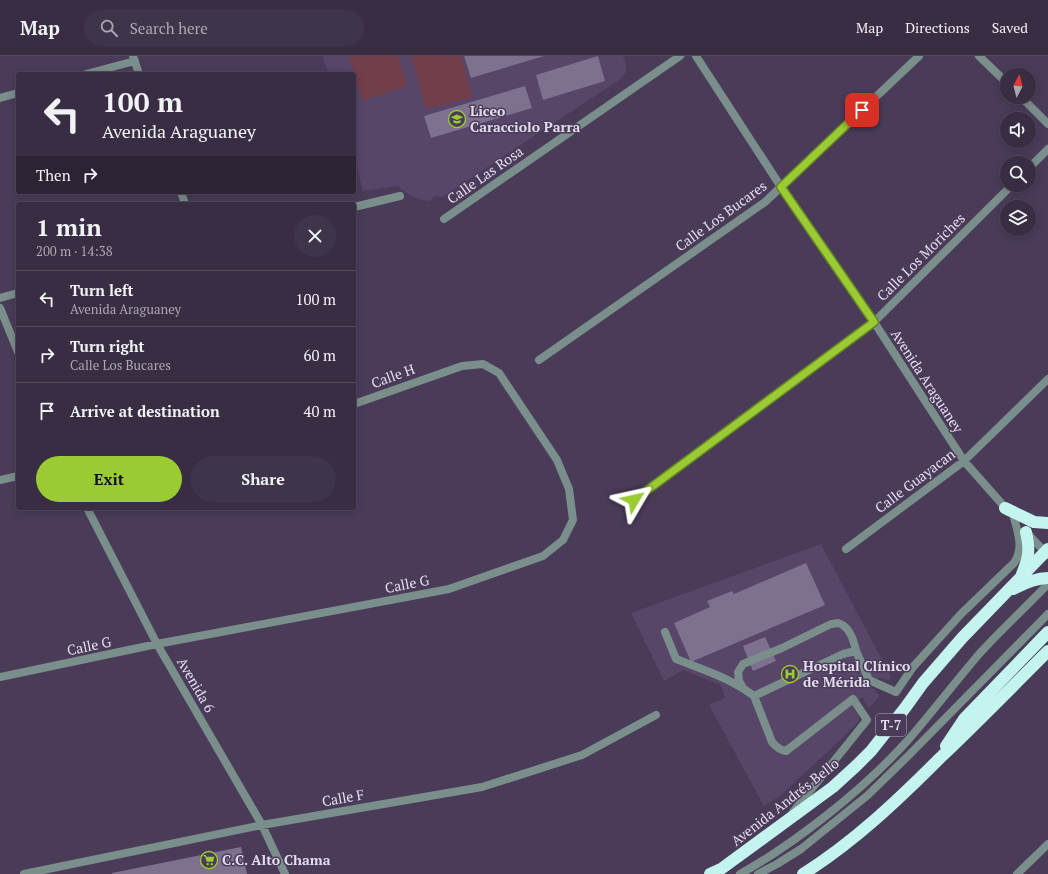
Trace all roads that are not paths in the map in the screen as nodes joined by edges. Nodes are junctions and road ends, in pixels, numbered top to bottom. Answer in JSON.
{"nodes":[{"id":1,"x":680,"y":56,"type":"edge"},
{"id":2,"x":696,"y":56,"type":"edge"},
{"id":3,"x":919,"y":56,"type":"edge"},
{"id":4,"x":979,"y":56,"type":"edge"},
{"id":5,"x":134,"y":58,"type":"edge"},
{"id":6,"x":92,"y":72,"type":"edge"},
{"id":7,"x":138,"y":72,"type":"edge"},
{"id":8,"x":1000,"y":76,"type":"edge"},
{"id":9,"x":16,"y":94,"type":"edge"},
{"id":10,"x":0,"y":98,"type":"edge"},
{"id":11,"x":1028,"y":104,"type":"edge"},
{"id":12,"x":1048,"y":124,"type":"edge"},
{"id":13,"x":1048,"y":149,"type":"edge"},
{"id":14,"x":1036,"y":161,"type":"edge"},
{"id":15,"x":781,"y":187,"type":"junction"},
{"id":16,"x":1005,"y":192,"type":"edge"},
{"id":17,"x":400,"y":196,"type":"dead end"},
{"id":18,"x":356,"y":207,"type":"edge"},
{"id":19,"x":444,"y":219,"type":"dead end"},
{"id":20,"x":16,"y":294,"type":"edge"},
{"id":21,"x":0,"y":298,"type":"edge"},
{"id":22,"x":0,"y":308,"type":"edge"},
{"id":23,"x":874,"y":322,"type":"junction"},
{"id":24,"x":16,"y":347,"type":"edge"},
{"id":25,"x":539,"y":360,"type":"dead end"},
{"id":26,"x":440,"y":373,"type":"joint"},
{"id":27,"x":1048,"y":379,"type":"edge"},
{"id":28,"x":356,"y":403,"type":"edge"},
{"id":29,"x":964,"y":461,"type":"junction"},
{"id":30,"x":16,"y":476,"type":"edge"},
{"id":31,"x":0,"y":480,"type":"edge"},
{"id":32,"x":634,"y":500,"type":"dead end"},
{"id":33,"x":1005,"y":508,"type":"junction"},
{"id":34,"x":88,"y":510,"type":"edge"},
{"id":35,"x":1014,"y":518,"type":"junction"},
{"id":36,"x":1048,"y":523,"type":"edge"},
{"id":37,"x":1026,"y":532,"type":"junction"},
{"id":38,"x":846,"y":549,"type":"dead end"},
{"id":39,"x":1047,"y":552,"type":"edge"},
{"id":40,"x":1020,"y":578,"type":"junction"},
{"id":41,"x":1048,"y":578,"type":"edge"},
{"id":42,"x":1048,"y":584,"type":"edge"},
{"id":43,"x":1004,"y":594,"type":"junction"},
{"id":44,"x":1048,"y":614,"type":"edge"},
{"id":45,"x":665,"y":632,"type":"dead end"},
{"id":46,"x":1048,"y":632,"type":"edge"},
{"id":47,"x":158,"y":644,"type":"junction"},
{"id":48,"x":1048,"y":650,"type":"edge"},
{"id":49,"x":856,"y":651,"type":"junction"},
{"id":50,"x":0,"y":678,"type":"edge"},
{"id":51,"x":743,"y":688,"type":"junction"},
{"id":52,"x":754,"y":696,"type":"junction"},
{"id":53,"x":656,"y":715,"type":"dead end"},
{"id":54,"x":936,"y":763,"type":"junction"},
{"id":55,"x":784,"y":823,"type":"junction"},
{"id":56,"x":262,"y":825,"type":"junction"},
{"id":57,"x":1048,"y":844,"type":"edge"},
{"id":58,"x":24,"y":874,"type":"edge"},
{"id":59,"x":285,"y":874,"type":"edge"},
{"id":60,"x":710,"y":874,"type":"edge"},
{"id":61,"x":740,"y":874,"type":"edge"},
{"id":62,"x":758,"y":874,"type":"edge"},
{"id":63,"x":803,"y":874,"type":"edge"},
{"id":64,"x":1017,"y":874,"type":"edge"}],
"edges":[{"from":1,"to":19,"type":"street","name":"Calle Las Rosa"},
{"from":2,"to":15,"type":"street","name":"Avenida Araguaney"},
{"from":3,"to":15,"type":"street","name":"Calle Los Bucares"},
{"from":4,"to":8,"type":"street"},
{"from":5,"to":6,"type":"street"},
{"from":5,"to":7,"type":"street"},
{"from":9,"to":10,"type":"street"},
{"from":11,"to":12,"type":"street"},
{"from":13,"to":14,"type":"street"},
{"from":15,"to":23,"type":"street","name":"Avenida Araguaney"},
{"from":15,"to":25,"type":"street","name":"Calle Los Bucares"},
{"from":16,"to":23,"type":"street","name":"Calle Los Moriches"},
{"from":17,"to":18,"type":"street"},
{"from":20,"to":21,"type":"street"},
{"from":22,"to":24,"type":"street"},
{"from":23,"to":29,"type":"street","name":"Avenida Araguaney"},
{"from":23,"to":32,"type":"street","name":"Calle Los Moriches"},
{"from":26,"to":28,"type":"street","name":"Calle H"},
{"from":26,"to":47,"type":"street","name":"Calle G"},
{"from":27,"to":29,"type":"street","name":"Calle Guayacan"},
{"from":29,"to":33,"type":"street","name":"Avenida Araguaney"},
{"from":29,"to":38,"type":"street","name":"Calle Guayacan"},
{"from":30,"to":31,"type":"street"},
{"from":33,"to":35,"type":"street","name":"Avenida Araguaney"},
{"from":33,"to":36,"type":"highway"},
{"from":34,"to":47,"type":"street","name":"Avenida 6"},
{"from":35,"to":37,"type":"street","name":"Avenida Araguaney"},
{"from":35,"to":49,"type":"street"},
{"from":37,"to":39,"type":"street","name":"Avenida Araguaney"},
{"from":37,"to":40,"type":"highway"},
{"from":39,"to":40,"type":"highway","name":"Avenida Andrés Bello","number":"T-7"},
{"from":40,"to":43,"type":"highway","name":"Avenida Andrés Bello","number":"T-7"},
{"from":41,"to":43,"type":"highway"},
{"from":42,"to":61,"type":"street"},
{"from":43,"to":55,"type":"highway","name":"Avenida Andrés Bello","number":"T-7"},
{"from":44,"to":62,"type":"street"},
{"from":45,"to":51,"type":"street"},
{"from":46,"to":54,"type":"highway"},
{"from":47,"to":50,"type":"street","name":"Calle G"},
{"from":47,"to":56,"type":"street","name":"Avenida 6"},
{"from":48,"to":54,"type":"highway"},
{"from":49,"to":51,"type":"street"},
{"from":49,"to":52,"type":"street"},
{"from":51,"to":52,"type":"street"},
{"from":52,"to":55,"type":"street"},
{"from":53,"to":56,"type":"street","name":"Calle F"},
{"from":54,"to":63,"type":"highway"},
{"from":55,"to":60,"type":"highway","name":"Avenida Andrés Bello","number":"T-7"},
{"from":56,"to":58,"type":"street","name":"Calle F"},
{"from":56,"to":59,"type":"street","name":"Avenida 6"},
{"from":57,"to":64,"type":"street"}]}
